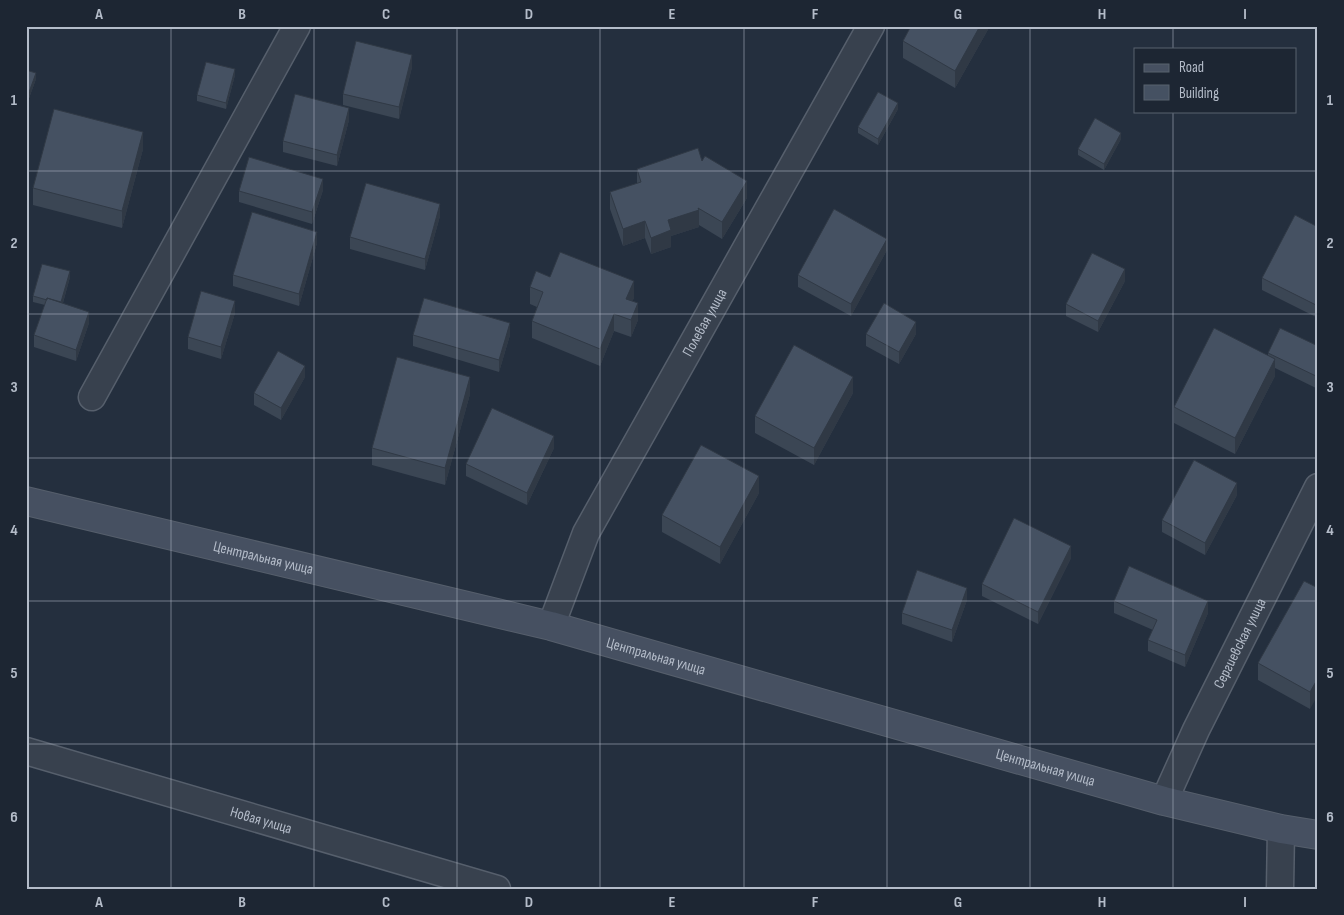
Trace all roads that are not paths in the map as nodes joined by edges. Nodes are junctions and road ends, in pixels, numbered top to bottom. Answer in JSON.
{"nodes":[{"id":1,"x":297,"y":26,"type":"edge"},
{"id":2,"x":872,"y":26,"type":"edge"},
{"id":3,"x":92,"y":397,"type":"dead end"},
{"id":4,"x":1318,"y":487,"type":"edge"},
{"id":5,"x":26,"y":501,"type":"edge"},
{"id":6,"x":551,"y":626,"type":"junction"},
{"id":7,"x":26,"y":751,"type":"edge"},
{"id":8,"x":1164,"y":801,"type":"junction"},
{"id":9,"x":1281,"y":829,"type":"junction"},
{"id":10,"x":1318,"y":835,"type":"edge"},
{"id":11,"x":497,"y":889,"type":"edge"},
{"id":12,"x":1280,"y":889,"type":"edge"}],
"edges":[{"from":1,"to":3,"type":"street"},
{"from":2,"to":6,"type":"street","name":"Полевая улица"},
{"from":4,"to":8,"type":"street","name":"Сергиевская улица"},
{"from":5,"to":6,"type":"street","name":"Центральная улица"},
{"from":6,"to":8,"type":"street","name":"Центральная улица"},
{"from":7,"to":11,"type":"street","name":"Новая улица"},
{"from":8,"to":9,"type":"street","name":"Центральная улица"},
{"from":9,"to":10,"type":"street","name":"Центральная улица"},
{"from":9,"to":12,"type":"street"}]}
